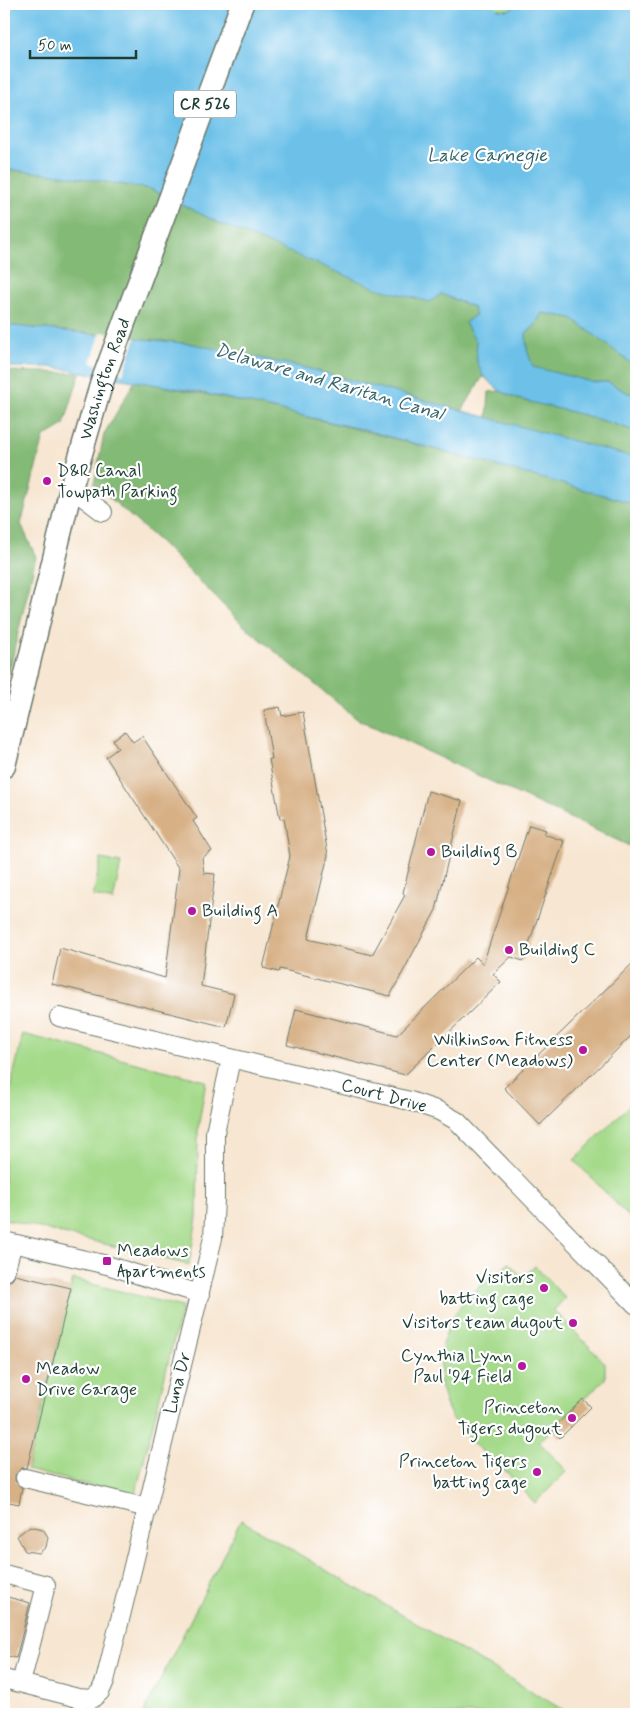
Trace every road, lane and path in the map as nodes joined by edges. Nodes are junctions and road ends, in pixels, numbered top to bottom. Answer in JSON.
{"nodes":[{"id":1,"x":242,"y":4,"type":"edge"},
{"id":2,"x":71,"y":488,"type":"junction"},
{"id":3,"x":104,"y":512,"type":"dead end"},
{"id":4,"x":4,"y":766,"type":"edge"},
{"id":5,"x":59,"y":1018,"type":"dead end"},
{"id":6,"x":231,"y":1059,"type":"junction"},
{"id":7,"x":8,"y":1242,"type":"edge"},
{"id":8,"x":5,"y":1272,"type":"edge"},
{"id":9,"x":200,"y":1294,"type":"junction"},
{"id":10,"x":636,"y":1305,"type":"edge"},
{"id":11,"x":25,"y":1478,"type":"dead end"},
{"id":12,"x":148,"y":1508,"type":"junction"},
{"id":13,"x":4,"y":1574,"type":"edge"},
{"id":14,"x":12,"y":1681,"type":"edge"}],
"edges":[{"from":1,"to":2,"type":"main road","name":"Washington Road","number":"CR 526"},
{"from":2,"to":3,"type":"street"},
{"from":2,"to":4,"type":"main road","name":"Washington Road","number":"CR 526"},
{"from":5,"to":6,"type":"street","name":"Court Drive"},
{"from":6,"to":9,"type":"street","name":"Luna Dr"},
{"from":6,"to":10,"type":"street","name":"Court Drive"},
{"from":7,"to":8,"type":"street"},
{"from":7,"to":9,"type":"street"},
{"from":9,"to":12,"type":"street","name":"Luna Dr"},
{"from":11,"to":12,"type":"street"},
{"from":12,"to":14,"type":"street","name":"Luna Dr"},
{"from":13,"to":14,"type":"street"}]}
